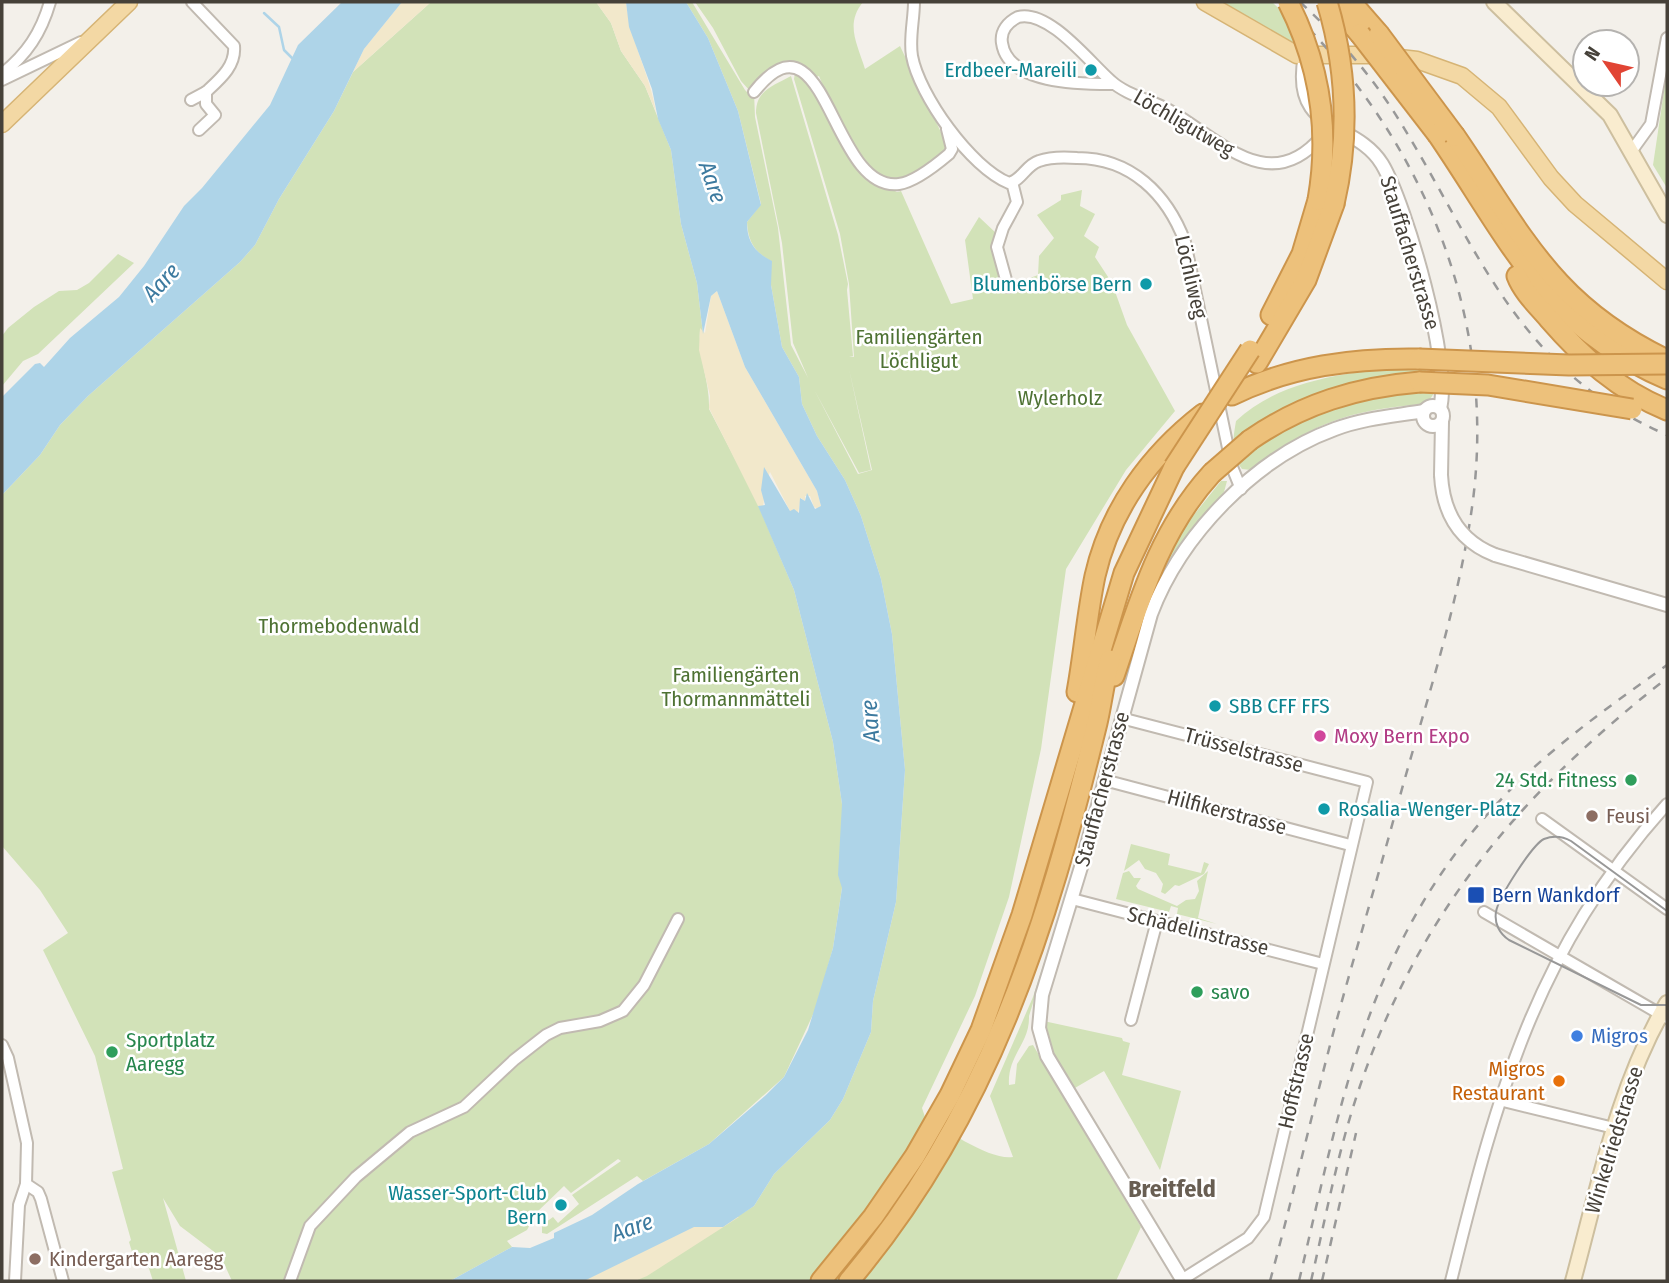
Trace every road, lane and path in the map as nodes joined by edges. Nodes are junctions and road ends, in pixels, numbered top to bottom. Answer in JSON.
{"nodes":[{"id":1,"x":50,"y":2,"type":"edge"},
{"id":2,"x":129,"y":2,"type":"edge"},
{"id":3,"x":192,"y":2,"type":"edge"},
{"id":4,"x":914,"y":2,"type":"edge"},
{"id":5,"x":1205,"y":2,"type":"edge"},
{"id":6,"x":1288,"y":2,"type":"edge"},
{"id":7,"x":1330,"y":2,"type":"edge"},
{"id":8,"x":1352,"y":2,"type":"edge"},
{"id":9,"x":1494,"y":2,"type":"edge"},
{"id":10,"x":1370,"y":34,"type":"junction"},
{"id":11,"x":92,"y":37,"type":"junction"},
{"id":12,"x":1667,"y":38,"type":"edge"},
{"id":13,"x":1305,"y":56,"type":"junction"},
{"id":14,"x":2,"y":74,"type":"edge"},
{"id":15,"x":2,"y":80,"type":"edge"},
{"id":16,"x":1113,"y":84,"type":"junction"},
{"id":17,"x":206,"y":92,"type":"junction"},
{"id":18,"x":754,"y":92,"type":"dead end"},
{"id":19,"x":191,"y":100,"type":"dead end"},
{"id":20,"x":2,"y":124,"type":"edge"},
{"id":21,"x":947,"y":126,"type":"junction"},
{"id":22,"x":1330,"y":127,"type":"junction"},
{"id":23,"x":198,"y":130,"type":"dead end"},
{"id":24,"x":1447,"y":135,"type":"junction"},
{"id":25,"x":1633,"y":149,"type":"junction"},
{"id":26,"x":1012,"y":182,"type":"junction"},
{"id":27,"x":1326,"y":202,"type":"junction"},
{"id":28,"x":1667,"y":215,"type":"edge"},
{"id":29,"x":1503,"y":236,"type":"junction"},
{"id":30,"x":1667,"y":281,"type":"edge"},
{"id":31,"x":1008,"y":287,"type":"dead end"},
{"id":32,"x":1582,"y":306,"type":"junction"},
{"id":33,"x":1667,"y":349,"type":"edge"},
{"id":34,"x":1667,"y":362,"type":"edge"},
{"id":35,"x":1643,"y":368,"type":"junction"},
{"id":36,"x":1667,"y":379,"type":"edge"},
{"id":37,"x":1667,"y":387,"type":"edge"},
{"id":38,"x":1440,"y":408,"type":"junction"},
{"id":39,"x":1424,"y":411,"type":"junction"},
{"id":40,"x":1667,"y":412,"type":"edge"},
{"id":41,"x":1442,"y":422,"type":"junction"},
{"id":42,"x":1179,"y":472,"type":"junction"},
{"id":43,"x":1241,"y":489,"type":"junction"},
{"id":44,"x":1667,"y":605,"type":"edge"},
{"id":45,"x":1121,"y":718,"type":"junction"},
{"id":46,"x":1098,"y":720,"type":"junction"},
{"id":47,"x":1060,"y":779,"type":"junction"},
{"id":48,"x":1104,"y":780,"type":"junction"},
{"id":49,"x":1667,"y":804,"type":"edge"},
{"id":50,"x":1542,"y":819,"type":"dead end"},
{"id":51,"x":1350,"y":845,"type":"junction"},
{"id":52,"x":1613,"y":870,"type":"junction"},
{"id":53,"x":1072,"y":899,"type":"junction"},
{"id":54,"x":1667,"y":909,"type":"edge"},
{"id":55,"x":1484,"y":912,"type":"dead end"},
{"id":56,"x":678,"y":919,"type":"dead end"},
{"id":57,"x":1157,"y":921,"type":"junction"},
{"id":58,"x":1560,"y":955,"type":"junction"},
{"id":59,"x":1323,"y":964,"type":"junction"},
{"id":60,"x":1665,"y":1012,"type":"edge"},
{"id":61,"x":1131,"y":1020,"type":"dead end"},
{"id":62,"x":2,"y":1045,"type":"edge"},
{"id":63,"x":1499,"y":1100,"type":"junction"},
{"id":64,"x":1614,"y":1128,"type":"junction"},
{"id":65,"x":26,"y":1184,"type":"junction"},
{"id":66,"x":1183,"y":1280,"type":"edge"},
{"id":67,"x":15,"y":1281,"type":"edge"},
{"id":68,"x":63,"y":1281,"type":"edge"},
{"id":69,"x":290,"y":1281,"type":"edge"},
{"id":70,"x":821,"y":1281,"type":"edge"},
{"id":71,"x":849,"y":1281,"type":"edge"},
{"id":72,"x":1451,"y":1281,"type":"edge"},
{"id":73,"x":1573,"y":1281,"type":"edge"}],
"edges":[{"from":1,"to":14,"type":"street"},
{"from":2,"to":11,"type":"main road"},
{"from":3,"to":17,"type":"street"},
{"from":4,"to":21,"type":"street"},
{"from":5,"to":13,"type":"main road"},
{"from":6,"to":27,"type":"highway","bridge":true},
{"from":7,"to":10,"type":"highway"},
{"from":7,"to":27,"type":"highway","bridge":true},
{"from":8,"to":10,"type":"highway"},
{"from":9,"to":25,"type":"main road"},
{"from":10,"to":24,"type":"highway","bridge":true},
{"from":11,"to":15,"type":"street"},
{"from":11,"to":20,"type":"main road"},
{"from":12,"to":25,"type":"street"},
{"from":13,"to":22,"type":"street"},
{"from":13,"to":30,"type":"main road"},
{"from":16,"to":16,"type":"street","name":"Löchligutweg"},
{"from":16,"to":22,"type":"street","name":"Löchligutweg"},
{"from":17,"to":19,"type":"street"},
{"from":17,"to":23,"type":"street"},
{"from":18,"to":21,"type":"street"},
{"from":21,"to":26,"type":"street"},
{"from":22,"to":38,"type":"street","name":"Stauffacherstrasse"},
{"from":24,"to":29,"type":"highway"},
{"from":24,"to":32,"type":"highway"},
{"from":25,"to":28,"type":"main road"},
{"from":26,"to":31,"type":"street"},
{"from":26,"to":43,"type":"street","name":"Löchliweg"},
{"from":27,"to":42,"type":"highway"},
{"from":29,"to":35,"type":"highway"},
{"from":29,"to":40,"type":"highway"},
{"from":32,"to":33,"type":"highway"},
{"from":32,"to":34,"type":"highway"},
{"from":34,"to":47,"type":"highway","bridge":true},
{"from":35,"to":36,"type":"highway"},
{"from":35,"to":37,"type":"highway"},
{"from":38,"to":39,"type":"street","name":"Stauffacherstrasse"},
{"from":38,"to":41,"type":"street","name":"Stauffacherstrasse"},
{"from":39,"to":41,"type":"street"},
{"from":39,"to":43,"type":"street","name":"Stauffacherstrasse"},
{"from":40,"to":46,"type":"highway","bridge":true},
{"from":41,"to":44,"type":"street","name":"Stauffacherstrasse","bridge":true},
{"from":42,"to":46,"type":"highway"},
{"from":42,"to":47,"type":"highway"},
{"from":43,"to":45,"type":"street","name":"Stauffacherstrasse"},
{"from":45,"to":48,"type":"street","name":"Stauffacherstrasse"},
{"from":45,"to":51,"type":"street","name":"Trüsselstrasse"},
{"from":46,"to":71,"type":"highway"},
{"from":47,"to":70,"type":"highway"},
{"from":48,"to":51,"type":"street","name":"Hilfikerstrasse"},
{"from":48,"to":53,"type":"street","name":"Stauffacherstrasse"},
{"from":49,"to":52,"type":"street"},
{"from":50,"to":52,"type":"street"},
{"from":51,"to":59,"type":"street","name":"Hoffstrasse"},
{"from":52,"to":54,"type":"street"},
{"from":52,"to":58,"type":"street"},
{"from":53,"to":57,"type":"street","name":"Schädelinstrasse"},
{"from":53,"to":66,"type":"street","name":"Stauffacherstrasse"},
{"from":55,"to":58,"type":"street"},
{"from":56,"to":69,"type":"street"},
{"from":57,"to":59,"type":"street","name":"Schädelinstrasse"},
{"from":57,"to":61,"type":"street"},
{"from":58,"to":60,"type":"street"},
{"from":58,"to":63,"type":"street"},
{"from":59,"to":66,"type":"street","name":"Hoffstrasse"},
{"from":60,"to":64,"type":"main road","name":"Winkelriedstrasse"},
{"from":62,"to":65,"type":"street"},
{"from":63,"to":64,"type":"street"},
{"from":63,"to":72,"type":"street"},
{"from":64,"to":73,"type":"main road","name":"Winkelriedstrasse"},
{"from":65,"to":67,"type":"street"},
{"from":65,"to":68,"type":"street"}]}
